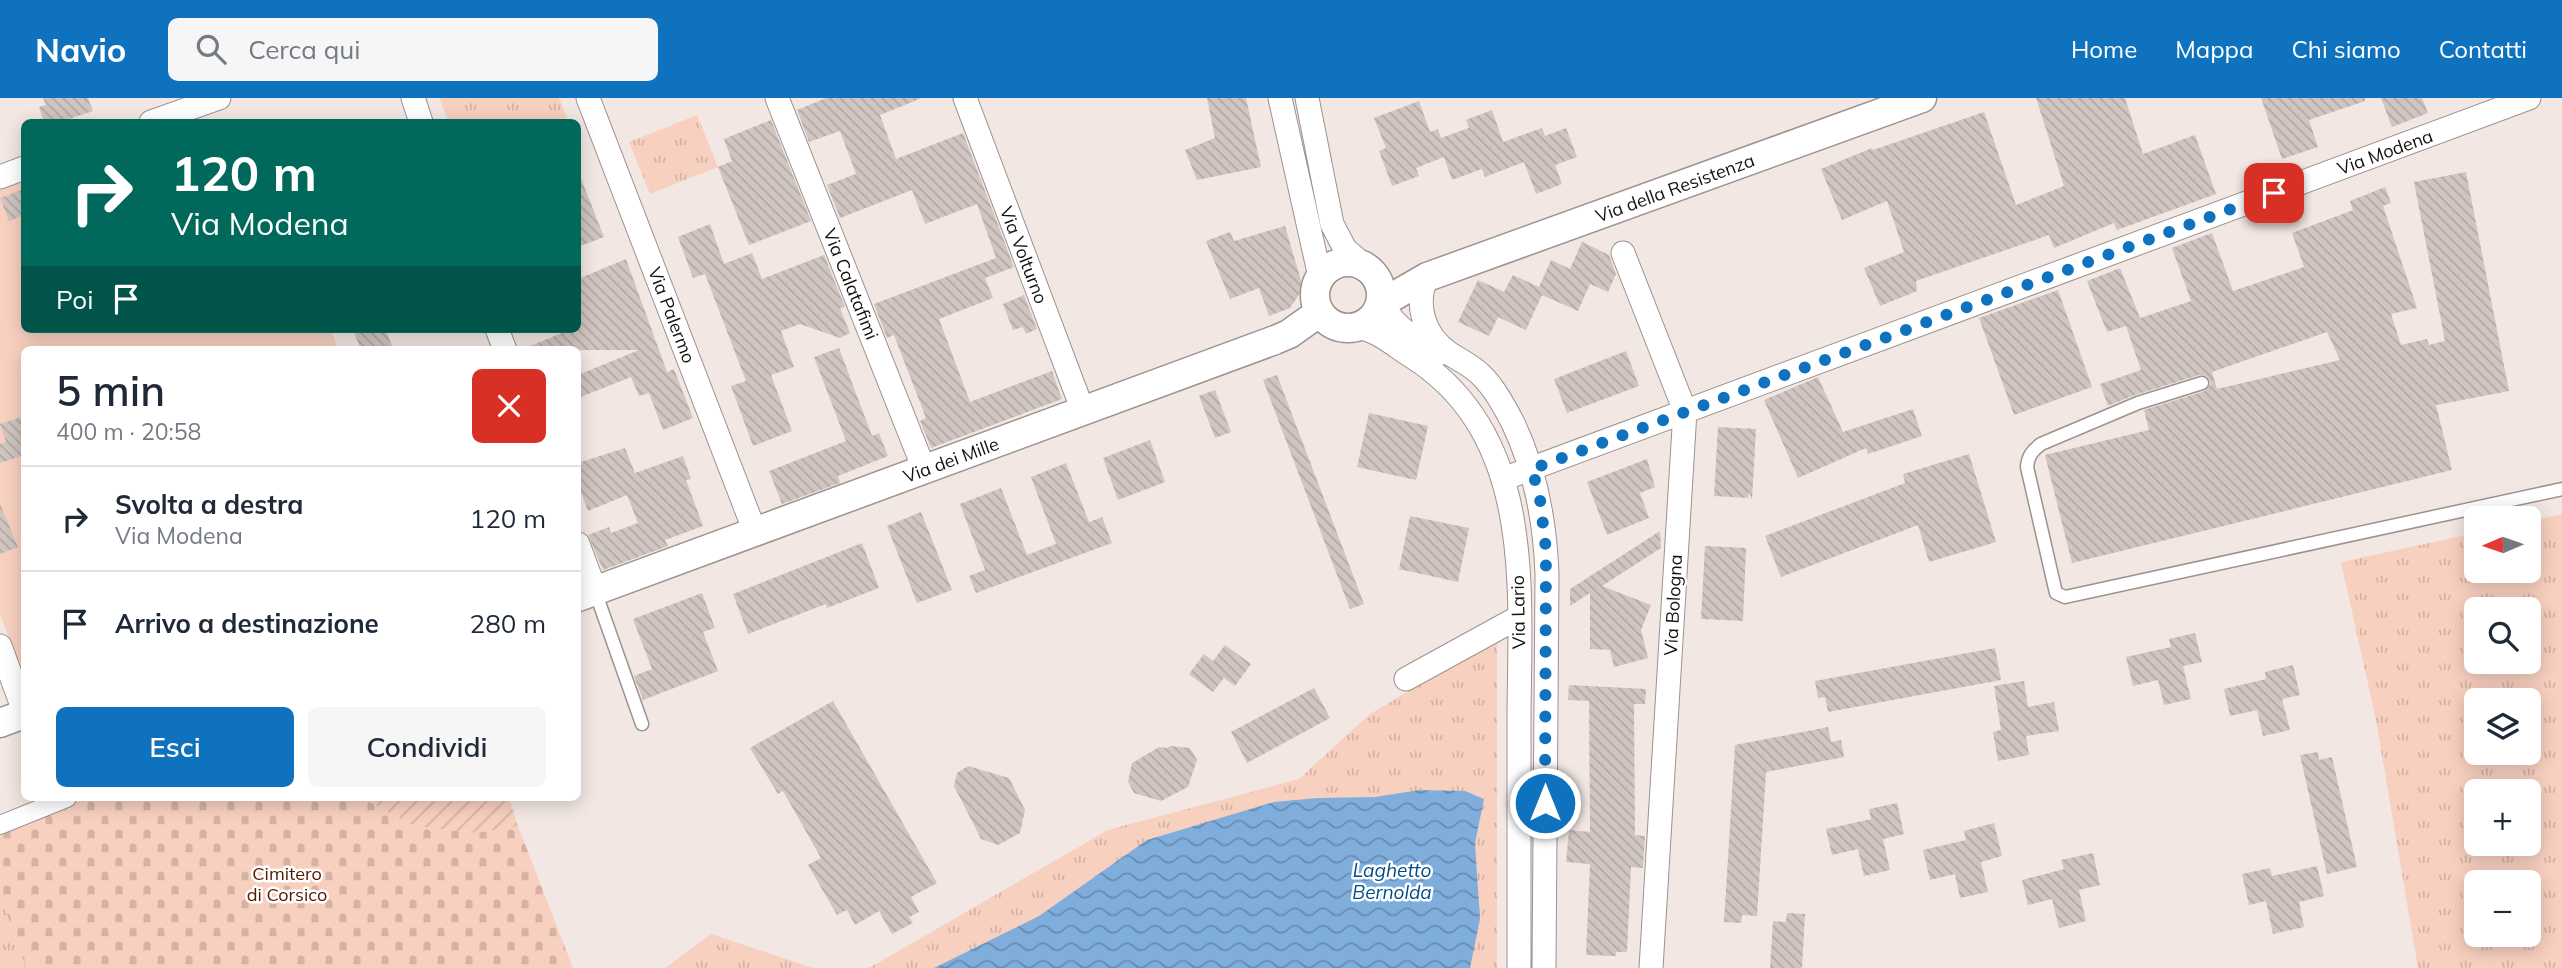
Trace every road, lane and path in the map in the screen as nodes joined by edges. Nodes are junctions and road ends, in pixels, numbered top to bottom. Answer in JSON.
{"nodes":[{"id":1,"x":219,"y":98,"type":"edge"},
{"id":2,"x":413,"y":98,"type":"edge"},
{"id":3,"x":777,"y":98,"type":"edge"},
{"id":4,"x":965,"y":98,"type":"edge"},
{"id":5,"x":1280,"y":98,"type":"edge"},
{"id":6,"x":1307,"y":98,"type":"edge"},
{"id":7,"x":1922,"y":98,"type":"edge"},
{"id":8,"x":2529,"y":98,"type":"edge"},
{"id":9,"x":587,"y":112,"type":"edge"},
{"id":10,"x":160,"y":119,"type":"edge"},
{"id":11,"x":420,"y":119,"type":"edge"},
{"id":12,"x":21,"y":169,"type":"edge"},
{"id":13,"x":0,"y":177,"type":"edge"},
{"id":14,"x":1623,"y":253,"type":"dead end"},
{"id":15,"x":1365,"y":266,"type":"junction"},
{"id":16,"x":1321,"y":277,"type":"junction"},
{"id":17,"x":1427,"y":277,"type":"junction"},
{"id":18,"x":1381,"y":302,"type":"junction"},
{"id":19,"x":1320,"y":312,"type":"junction"},
{"id":20,"x":1355,"y":327,"type":"junction"},
{"id":21,"x":1458,"y":359,"type":"junction"},
{"id":22,"x":2202,"y":383,"type":"dead end"},
{"id":23,"x":1083,"y":411,"type":"junction"},
{"id":24,"x":1685,"y":411,"type":"junction"},
{"id":25,"x":1532,"y":469,"type":"junction"},
{"id":26,"x":924,"y":470,"type":"junction"},
{"id":27,"x":1503,"y":479,"type":"junction"},
{"id":28,"x":2562,"y":489,"type":"edge"},
{"id":29,"x":755,"y":531,"type":"junction"},
{"id":30,"x":581,"y":563,"type":"edge"},
{"id":31,"x":586,"y":594,"type":"edge"},
{"id":32,"x":1519,"y":617,"type":"junction"},
{"id":33,"x":0,"y":646,"type":"edge"},
{"id":34,"x":1406,"y":679,"type":"dead end"},
{"id":35,"x":21,"y":704,"type":"edge"},
{"id":36,"x":21,"y":713,"type":"edge"},
{"id":37,"x":0,"y":723,"type":"edge"},
{"id":38,"x":642,"y":724,"type":"dead end"},
{"id":39,"x":60,"y":801,"type":"edge"},
{"id":40,"x":0,"y":825,"type":"edge"},
{"id":41,"x":1519,"y":968,"type":"edge"},
{"id":42,"x":1544,"y":968,"type":"edge"},
{"id":43,"x":1651,"y":968,"type":"edge"}],
"edges":[{"from":1,"to":10,"type":"street"},
{"from":2,"to":11,"type":"street"},
{"from":3,"to":26,"type":"street","name":"Via Calatafimi"},
{"from":4,"to":23,"type":"street","name":"Via Volturno"},
{"from":5,"to":16,"type":"street"},
{"from":6,"to":15,"type":"street"},
{"from":7,"to":17,"type":"street","name":"Via della Resistenza"},
{"from":8,"to":24,"type":"street","name":"Via Modena"},
{"from":9,"to":29,"type":"street","name":"Via Palermo"},
{"from":12,"to":13,"type":"street"},
{"from":14,"to":24,"type":"street","name":"Via Bologna"},
{"from":15,"to":16,"type":"street"},
{"from":15,"to":17,"type":"street","name":"Via della Resistenza"},
{"from":15,"to":18,"type":"street"},
{"from":16,"to":19,"type":"street"},
{"from":17,"to":18,"type":"street","name":"Via della Resistenza"},
{"from":17,"to":21,"type":"street","name":"Via Lario"},
{"from":18,"to":20,"type":"street"},
{"from":18,"to":21,"type":"street","name":"Via Lario"},
{"from":19,"to":20,"type":"street"},
{"from":19,"to":23,"type":"street","name":"Via dei Mille"},
{"from":20,"to":27,"type":"street","name":"Via Lario"},
{"from":21,"to":25,"type":"street","name":"Via Lario"},
{"from":22,"to":28,"type":"lane"},
{"from":23,"to":26,"type":"street","name":"Via dei Mille"},
{"from":24,"to":25,"type":"street","name":"Via Modena"},
{"from":24,"to":43,"type":"street","name":"Via Bologna"},
{"from":25,"to":27,"type":"street","name":"Via Modena"},
{"from":25,"to":42,"type":"street","name":"Via Lario"},
{"from":26,"to":29,"type":"street","name":"Via dei Mille"},
{"from":27,"to":32,"type":"street","name":"Via Lario"},
{"from":29,"to":31,"type":"street","name":"Via dei Mille"},
{"from":30,"to":31,"type":"street"},
{"from":31,"to":38,"type":"lane"},
{"from":32,"to":34,"type":"street"},
{"from":32,"to":41,"type":"street","name":"Via Lario"},
{"from":33,"to":35,"type":"street"},
{"from":36,"to":37,"type":"street"},
{"from":39,"to":40,"type":"street"}]}
